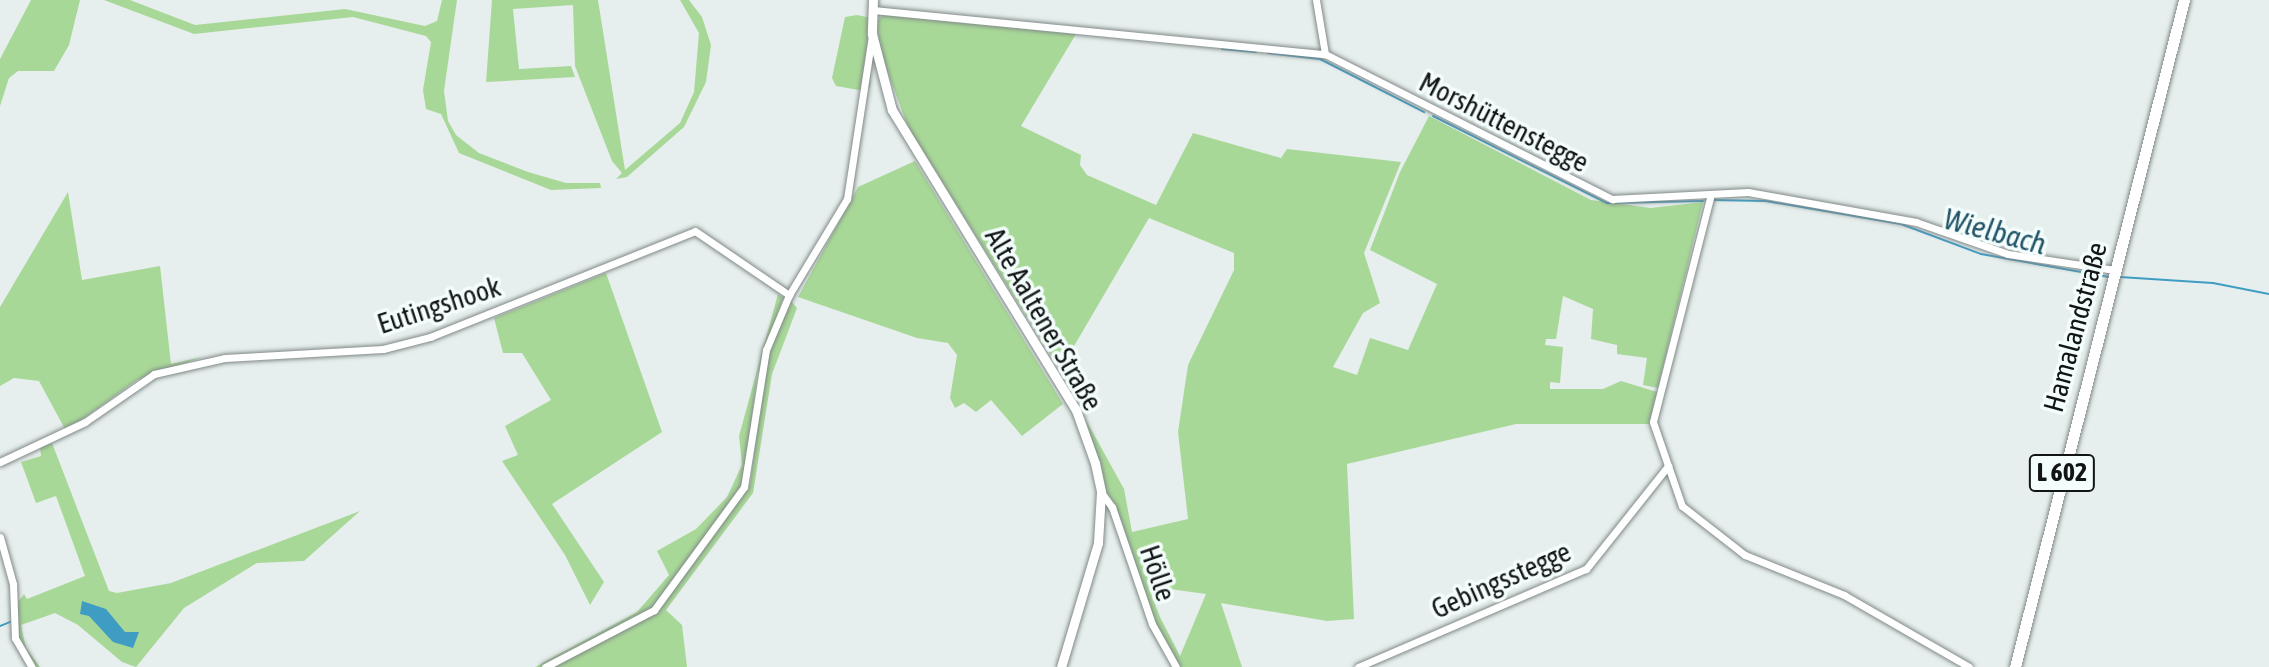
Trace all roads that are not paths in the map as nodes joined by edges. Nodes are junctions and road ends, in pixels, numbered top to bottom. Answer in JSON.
{"nodes":[{"id":1,"x":1316,"y":0,"type":"edge"},
{"id":2,"x":2184,"y":0,"type":"edge"},
{"id":3,"x":873,"y":5,"type":"edge"},
{"id":4,"x":872,"y":34,"type":"junction"},
{"id":5,"x":1325,"y":54,"type":"junction"},
{"id":6,"x":1711,"y":194,"type":"junction"},
{"id":7,"x":2114,"y":274,"type":"junction"},
{"id":8,"x":789,"y":295,"type":"junction"},
{"id":9,"x":0,"y":462,"type":"edge"},
{"id":10,"x":1668,"y":466,"type":"junction"},
{"id":11,"x":1101,"y":492,"type":"junction"},
{"id":12,"x":0,"y":537,"type":"edge"},
{"id":13,"x":32,"y":667,"type":"edge"},
{"id":14,"x":545,"y":667,"type":"edge"},
{"id":15,"x":1061,"y":667,"type":"edge"},
{"id":16,"x":1176,"y":667,"type":"edge"},
{"id":17,"x":1358,"y":667,"type":"edge"},
{"id":18,"x":1969,"y":667,"type":"edge"},
{"id":19,"x":2015,"y":667,"type":"edge"}],
"edges":[{"from":1,"to":5,"type":"street"},
{"from":2,"to":7,"type":"main road","name":"Hamalandstraße","number":"L 602"},
{"from":3,"to":4,"type":"street","name":"Alte Aaltener Straße"},
{"from":3,"to":5,"type":"street","name":"Morshüttenstegge"},
{"from":4,"to":8,"type":"street"},
{"from":4,"to":11,"type":"street","name":"Alte Aaltener Straße"},
{"from":5,"to":6,"type":"street","name":"Morshüttenstegge"},
{"from":6,"to":7,"type":"street","name":"Morshüttenstegge"},
{"from":6,"to":10,"type":"street"},
{"from":7,"to":19,"type":"main road","name":"Hamalandstraße","number":"L 602"},
{"from":8,"to":9,"type":"street","name":"Eutingshook"},
{"from":8,"to":14,"type":"street"},
{"from":10,"to":17,"type":"street","name":"Gebingsstegge"},
{"from":10,"to":18,"type":"street"},
{"from":11,"to":15,"type":"street","name":"Alte Aaltener Straße"},
{"from":11,"to":16,"type":"street","name":"Hölle"},
{"from":12,"to":13,"type":"street"}]}
